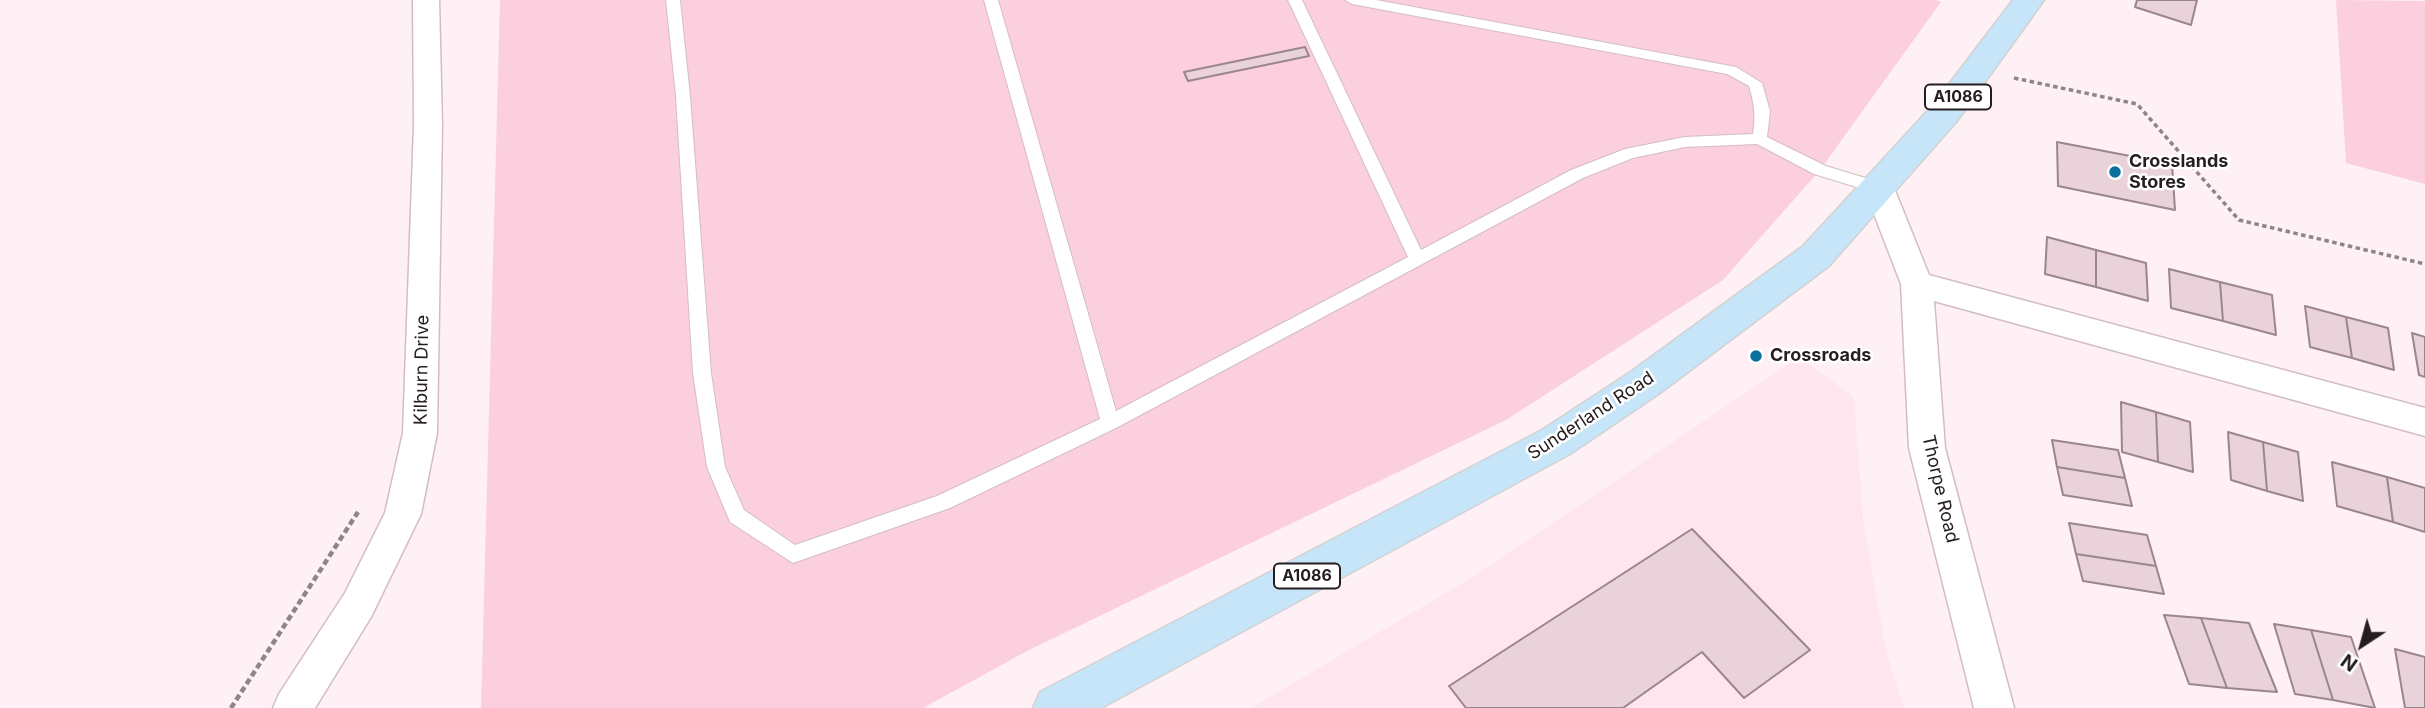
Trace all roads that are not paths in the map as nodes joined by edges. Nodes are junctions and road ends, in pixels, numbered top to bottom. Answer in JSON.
{"nodes":[{"id":1,"x":426,"y":0,"type":"edge"},
{"id":2,"x":673,"y":0,"type":"edge"},
{"id":3,"x":991,"y":0,"type":"edge"},
{"id":4,"x":1295,"y":0,"type":"edge"},
{"id":5,"x":1352,"y":0,"type":"edge"},
{"id":6,"x":2029,"y":0,"type":"edge"},
{"id":7,"x":1759,"y":139,"type":"junction"},
{"id":8,"x":1879,"y":188,"type":"junction"},
{"id":9,"x":1417,"y":259,"type":"junction"},
{"id":10,"x":1917,"y":285,"type":"junction"},
{"id":11,"x":2425,"y":422,"type":"edge"},
{"id":12,"x":1110,"y":423,"type":"junction"},
{"id":13,"x":293,"y":708,"type":"edge"},
{"id":14,"x":1056,"y":708,"type":"edge"},
{"id":15,"x":1994,"y":708,"type":"edge"}],
"edges":[{"from":1,"to":13,"type":"street","name":"Kilburn Drive"},
{"from":2,"to":12,"type":"lane"},
{"from":3,"to":12,"type":"lane"},
{"from":4,"to":9,"type":"lane"},
{"from":5,"to":7,"type":"lane"},
{"from":6,"to":8,"type":"main road","name":"Sunderland Road","number":"A1086"},
{"from":7,"to":8,"type":"lane"},
{"from":7,"to":9,"type":"lane"},
{"from":8,"to":10,"type":"street","name":"Thorpe Road"},
{"from":8,"to":14,"type":"main road","name":"Sunderland Road","number":"A1086"},
{"from":9,"to":12,"type":"lane"},
{"from":10,"to":11,"type":"street"},
{"from":10,"to":15,"type":"street","name":"Thorpe Road"}]}
